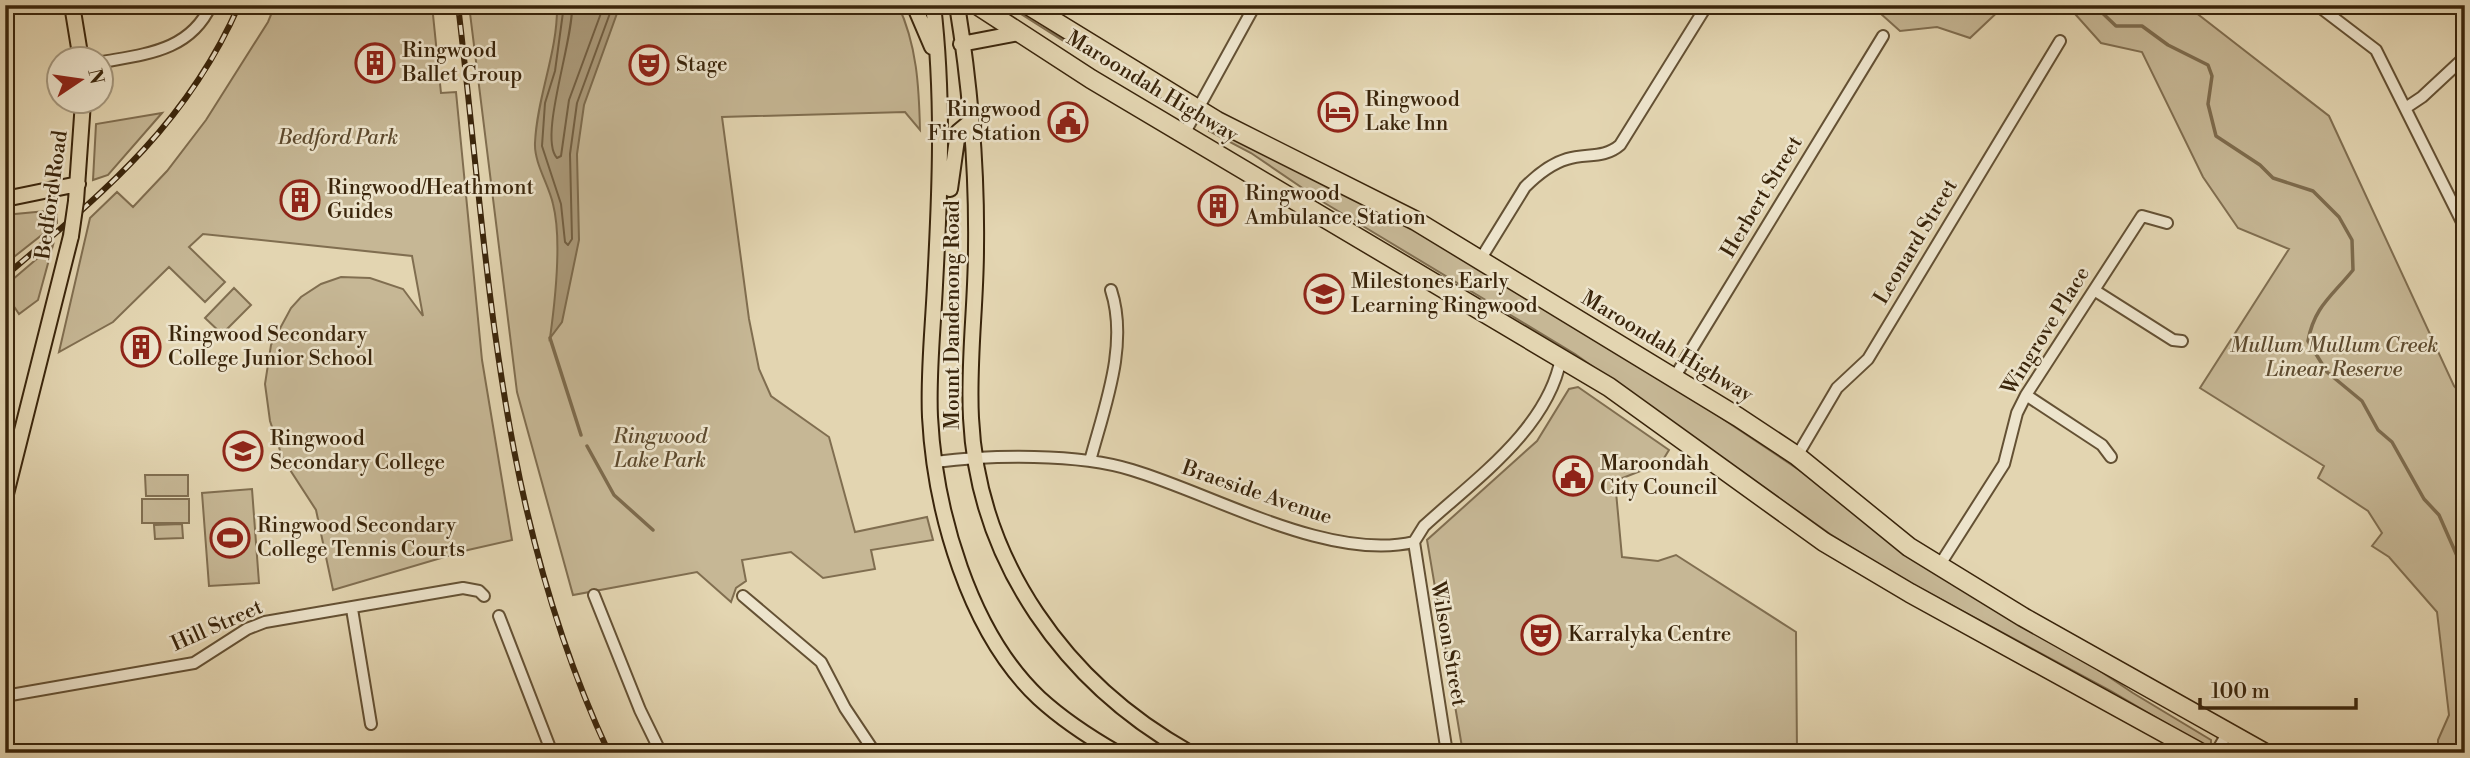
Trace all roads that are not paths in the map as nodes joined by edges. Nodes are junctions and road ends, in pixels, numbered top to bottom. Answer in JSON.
{"nodes":[{"id":1,"x":72,"y":5,"type":"edge"},
{"id":2,"x":211,"y":5,"type":"edge"},
{"id":3,"x":915,"y":5,"type":"edge"},
{"id":4,"x":933,"y":5,"type":"edge"},
{"id":5,"x":957,"y":5,"type":"edge"},
{"id":6,"x":977,"y":5,"type":"edge"},
{"id":7,"x":1028,"y":5,"type":"edge"},
{"id":8,"x":1255,"y":5,"type":"edge"},
{"id":9,"x":1707,"y":5,"type":"edge"},
{"id":10,"x":2317,"y":5,"type":"edge"},
{"id":11,"x":1018,"y":33,"type":"junction"},
{"id":12,"x":1883,"y":36,"type":"dead end"},
{"id":13,"x":2060,"y":41,"type":"dead end"},
{"id":14,"x":961,"y":44,"type":"junction"},
{"id":15,"x":79,"y":46,"type":"edge"},
{"id":16,"x":2465,"y":57,"type":"edge"},
{"id":17,"x":116,"y":59,"type":"edge"},
{"id":18,"x":938,"y":61,"type":"junction"},
{"id":19,"x":2407,"y":107,"type":"junction"},
{"id":20,"x":1195,"y":109,"type":"junction"},
{"id":21,"x":82,"y":116,"type":"edge"},
{"id":22,"x":970,"y":122,"type":"junction"},
{"id":23,"x":1184,"y":134,"type":"junction"},
{"id":24,"x":78,"y":184,"type":"junction"},
{"id":25,"x":950,"y":190,"type":"junction"},
{"id":26,"x":5,"y":199,"type":"edge"},
{"id":27,"x":937,"y":200,"type":"junction"},
{"id":28,"x":975,"y":203,"type":"junction"},
{"id":29,"x":2167,"y":223,"type":"dead end"},
{"id":30,"x":2465,"y":228,"type":"edge"},
{"id":31,"x":1480,"y":260,"type":"junction"},
{"id":32,"x":1111,"y":290,"type":"dead end"},
{"id":33,"x":2094,"y":290,"type":"junction"},
{"id":34,"x":2182,"y":341,"type":"dead end"},
{"id":35,"x":1561,"y":358,"type":"junction"},
{"id":36,"x":1674,"y":378,"type":"junction"},
{"id":37,"x":2026,"y":396,"type":"junction"},
{"id":38,"x":1797,"y":456,"type":"junction"},
{"id":39,"x":975,"y":457,"type":"junction"},
{"id":40,"x":2111,"y":457,"type":"dead end"},
{"id":41,"x":1090,"y":461,"type":"junction"},
{"id":42,"x":935,"y":462,"type":"junction"},
{"id":43,"x":5,"y":498,"type":"edge"},
{"id":44,"x":1414,"y":542,"type":"junction"},
{"id":45,"x":1939,"y":566,"type":"junction"},
{"id":46,"x":594,"y":595,"type":"dead end"},
{"id":47,"x":484,"y":596,"type":"dead end"},
{"id":48,"x":743,"y":596,"type":"dead end"},
{"id":49,"x":352,"y":609,"type":"junction"},
{"id":50,"x":499,"y":616,"type":"dead end"},
{"id":51,"x":5,"y":696,"type":"edge"},
{"id":52,"x":371,"y":724,"type":"dead end"},
{"id":53,"x":2228,"y":732,"type":"junction"},
{"id":54,"x":2244,"y":748,"type":"edge"},
{"id":55,"x":552,"y":753,"type":"edge"},
{"id":56,"x":661,"y":753,"type":"edge"},
{"id":57,"x":875,"y":753,"type":"edge"},
{"id":58,"x":1117,"y":753,"type":"edge"},
{"id":59,"x":1190,"y":753,"type":"edge"},
{"id":60,"x":1447,"y":753,"type":"edge"},
{"id":61,"x":2201,"y":753,"type":"edge"},
{"id":62,"x":2216,"y":753,"type":"edge"},
{"id":63,"x":2265,"y":753,"type":"edge"}],
"edges":[{"from":1,"to":15,"type":"main road"},
{"from":2,"to":17,"type":"street"},
{"from":3,"to":18,"type":"main road"},
{"from":4,"to":18,"type":"main road","name":"Mount Dandenong Road"},
{"from":5,"to":14,"type":"main road","name":"Mount Dandenong Road"},
{"from":6,"to":11,"type":"highway","name":"Maroondah Highway"},
{"from":7,"to":20,"type":"highway","name":"Maroondah Highway"},
{"from":8,"to":20,"type":"street"},
{"from":9,"to":31,"type":"street"},
{"from":10,"to":19,"type":"street"},
{"from":11,"to":14,"type":"main road"},
{"from":11,"to":23,"type":"highway","name":"Maroondah Highway"},
{"from":12,"to":36,"type":"street","name":"Herbert Street"},
{"from":13,"to":38,"type":"street","name":"Leonard Street"},
{"from":14,"to":22,"type":"main road","name":"Mount Dandenong Road"},
{"from":16,"to":19,"type":"street"},
{"from":18,"to":27,"type":"main road","name":"Mount Dandenong Road"},
{"from":19,"to":30,"type":"street"},
{"from":20,"to":23,"type":"street"},
{"from":20,"to":31,"type":"highway","name":"Maroondah Highway"},
{"from":21,"to":24,"type":"main road","name":"Bedford Road"},
{"from":22,"to":25,"type":"main road"},
{"from":22,"to":28,"type":"main road","name":"Mount Dandenong Road"},
{"from":23,"to":35,"type":"highway","name":"Maroondah Highway"},
{"from":24,"to":26,"type":"main road"},
{"from":24,"to":43,"type":"main road","name":"Bedford Road","bridge":true},
{"from":25,"to":27,"type":"main road"},
{"from":25,"to":28,"type":"main road"},
{"from":27,"to":42,"type":"main road","name":"Mount Dandenong Road"},
{"from":28,"to":39,"type":"main road","name":"Mount Dandenong Road"},
{"from":29,"to":33,"type":"street","name":"Wingrove Place"},
{"from":31,"to":36,"type":"highway","name":"Maroondah Highway"},
{"from":32,"to":41,"type":"street"},
{"from":33,"to":34,"type":"street"},
{"from":33,"to":37,"type":"street","name":"Wingrove Place"},
{"from":35,"to":44,"type":"street"},
{"from":35,"to":61,"type":"highway","name":"Maroondah Highway"},
{"from":36,"to":38,"type":"highway","name":"Maroondah Highway"},
{"from":37,"to":40,"type":"street"},
{"from":37,"to":45,"type":"street","name":"Wingrove Place"},
{"from":38,"to":45,"type":"highway","name":"Maroondah Highway"},
{"from":39,"to":41,"type":"street","name":"Braeside Avenue"},
{"from":39,"to":42,"type":"street","name":"Braeside Avenue"},
{"from":39,"to":59,"type":"main road","name":"Mount Dandenong Road"},
{"from":41,"to":44,"type":"street","name":"Braeside Avenue"},
{"from":42,"to":58,"type":"main road","name":"Mount Dandenong Road"},
{"from":44,"to":60,"type":"street","name":"Wilson Street"},
{"from":45,"to":53,"type":"highway","name":"Maroondah Highway"},
{"from":46,"to":56,"type":"street"},
{"from":47,"to":49,"type":"street","name":"Hill Street"},
{"from":48,"to":57,"type":"street"},
{"from":49,"to":51,"type":"street","name":"Hill Street"},
{"from":49,"to":52,"type":"street"},
{"from":50,"to":55,"type":"street"},
{"from":53,"to":54,"type":"highway","name":"Maroondah Highway"},
{"from":53,"to":62,"type":"street"},
{"from":54,"to":63,"type":"highway","name":"Maroondah Highway"}]}
